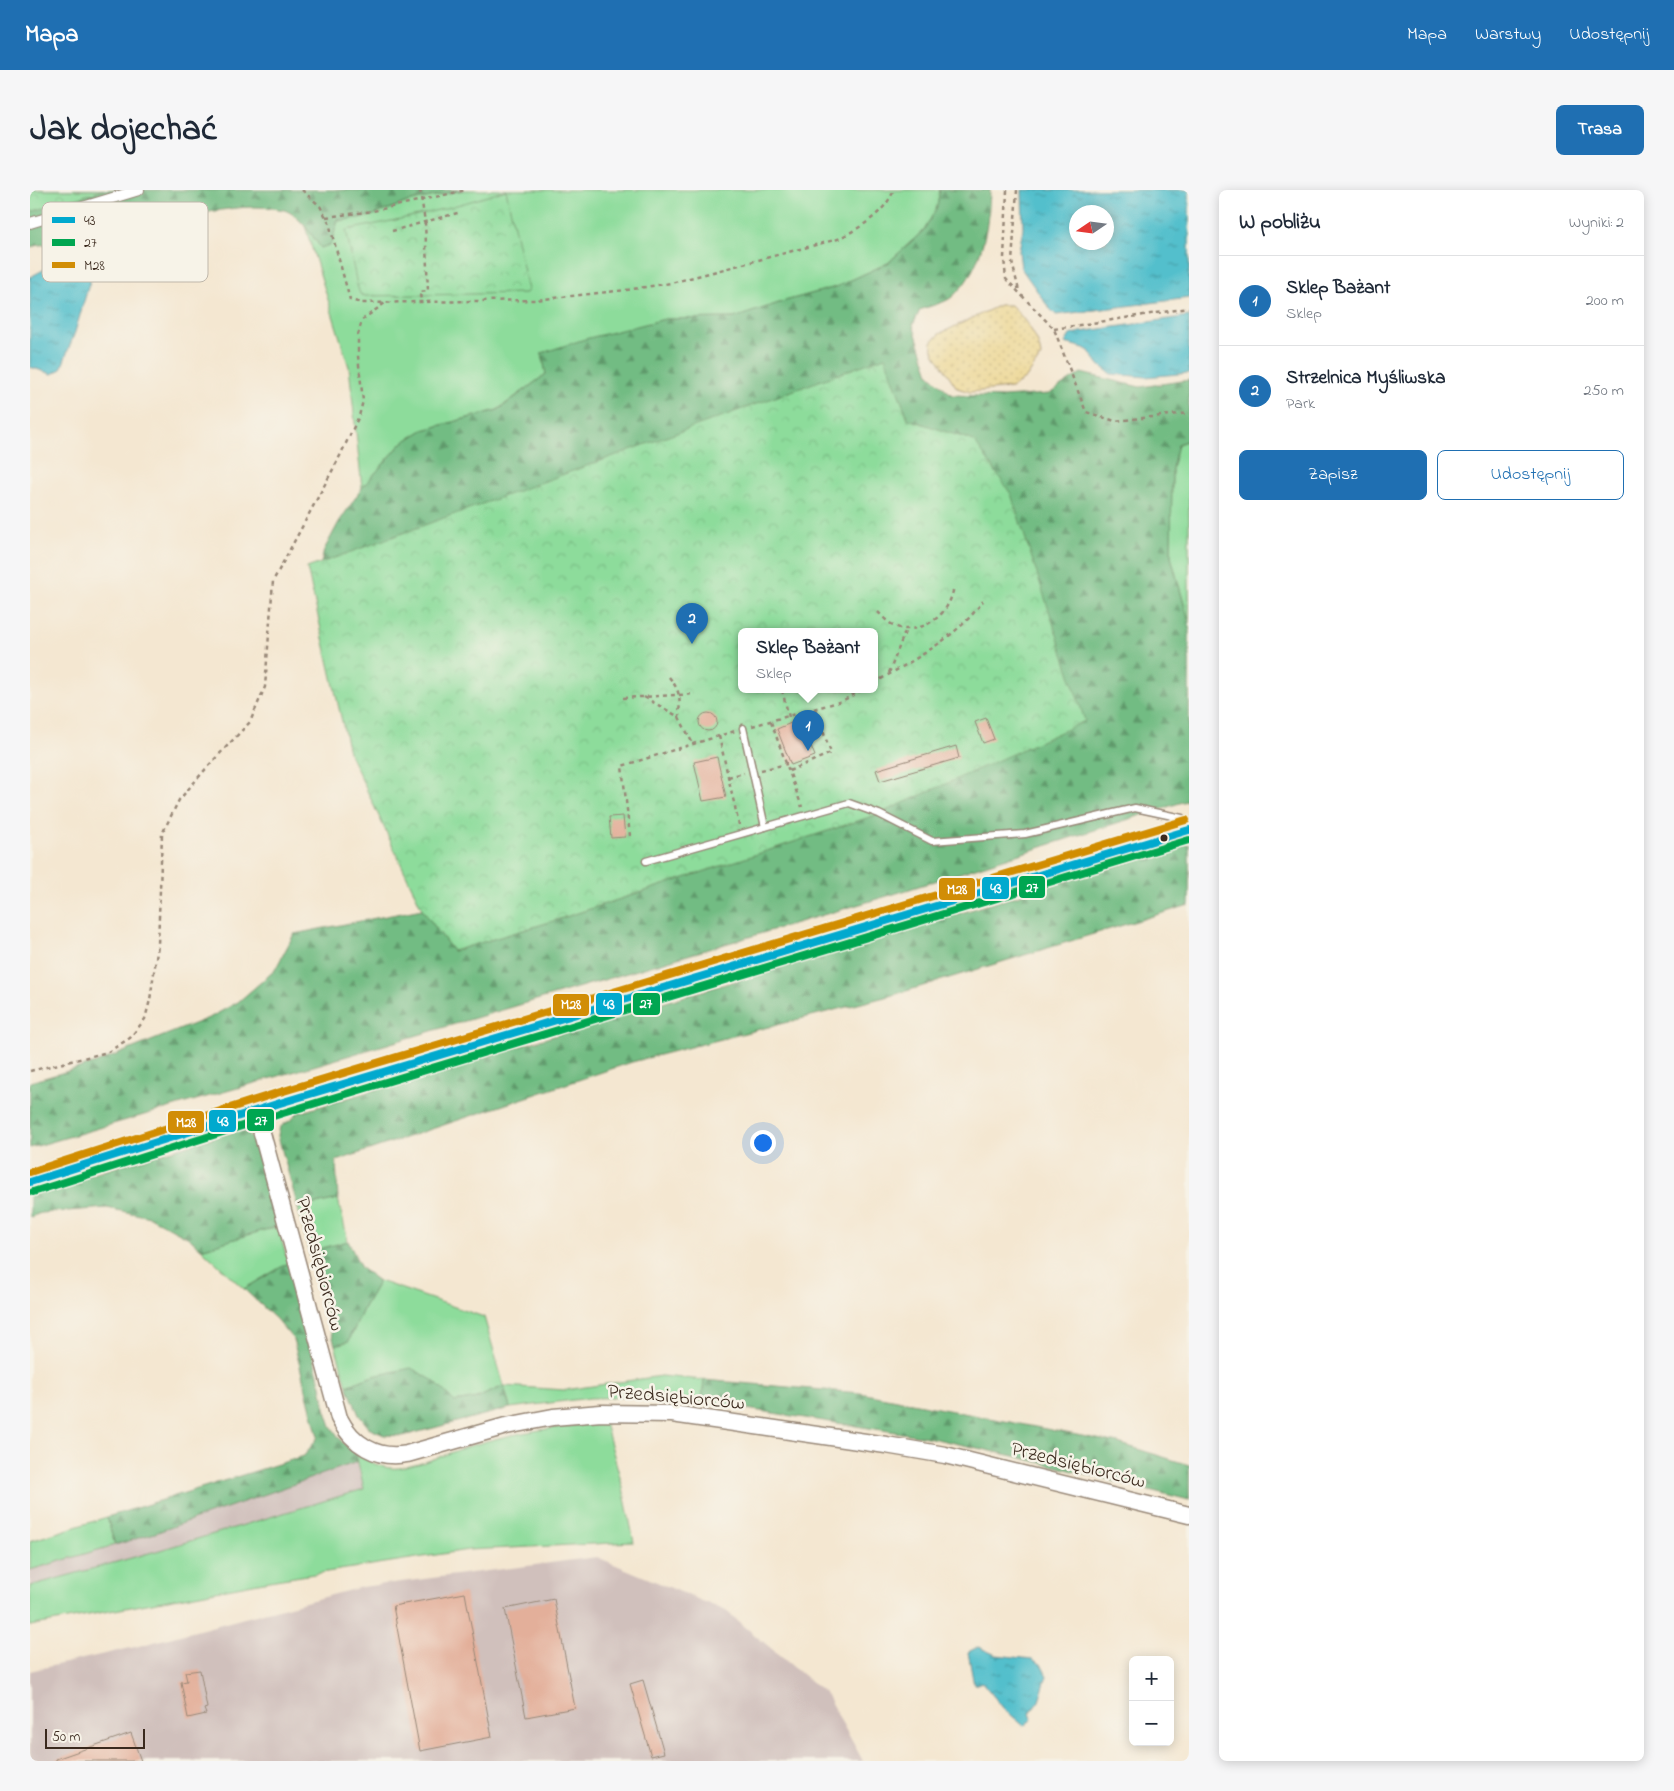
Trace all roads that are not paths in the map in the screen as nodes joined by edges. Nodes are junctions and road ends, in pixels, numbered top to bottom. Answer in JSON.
{"nodes":[{"id":1,"x":139,"y":190,"type":"edge"},
{"id":2,"x":99,"y":202,"type":"edge"},
{"id":3,"x":42,"y":219,"type":"edge"},
{"id":4,"x":30,"y":223,"type":"edge"},
{"id":5,"x":743,"y":728,"type":"road end"},
{"id":6,"x":1189,"y":823,"type":"edge"},
{"id":7,"x":765,"y":827,"type":"junction"},
{"id":8,"x":1189,"y":830,"type":"edge"},
{"id":9,"x":646,"y":861,"type":"dead end"},
{"id":10,"x":256,"y":1111,"type":"junction"},
{"id":11,"x":30,"y":1182,"type":"edge"},
{"id":12,"x":1189,"y":1515,"type":"edge"}],
"edges":[{"from":1,"to":2,"type":"street"},
{"from":3,"to":4,"type":"street"},
{"from":5,"to":7,"type":"lane"},
{"from":6,"to":7,"type":"lane"},
{"from":7,"to":9,"type":"lane"},
{"from":8,"to":10,"type":"main road"},
{"from":10,"to":11,"type":"main road"},
{"from":10,"to":12,"type":"street","name":"Przedsiębiorców"}]}
